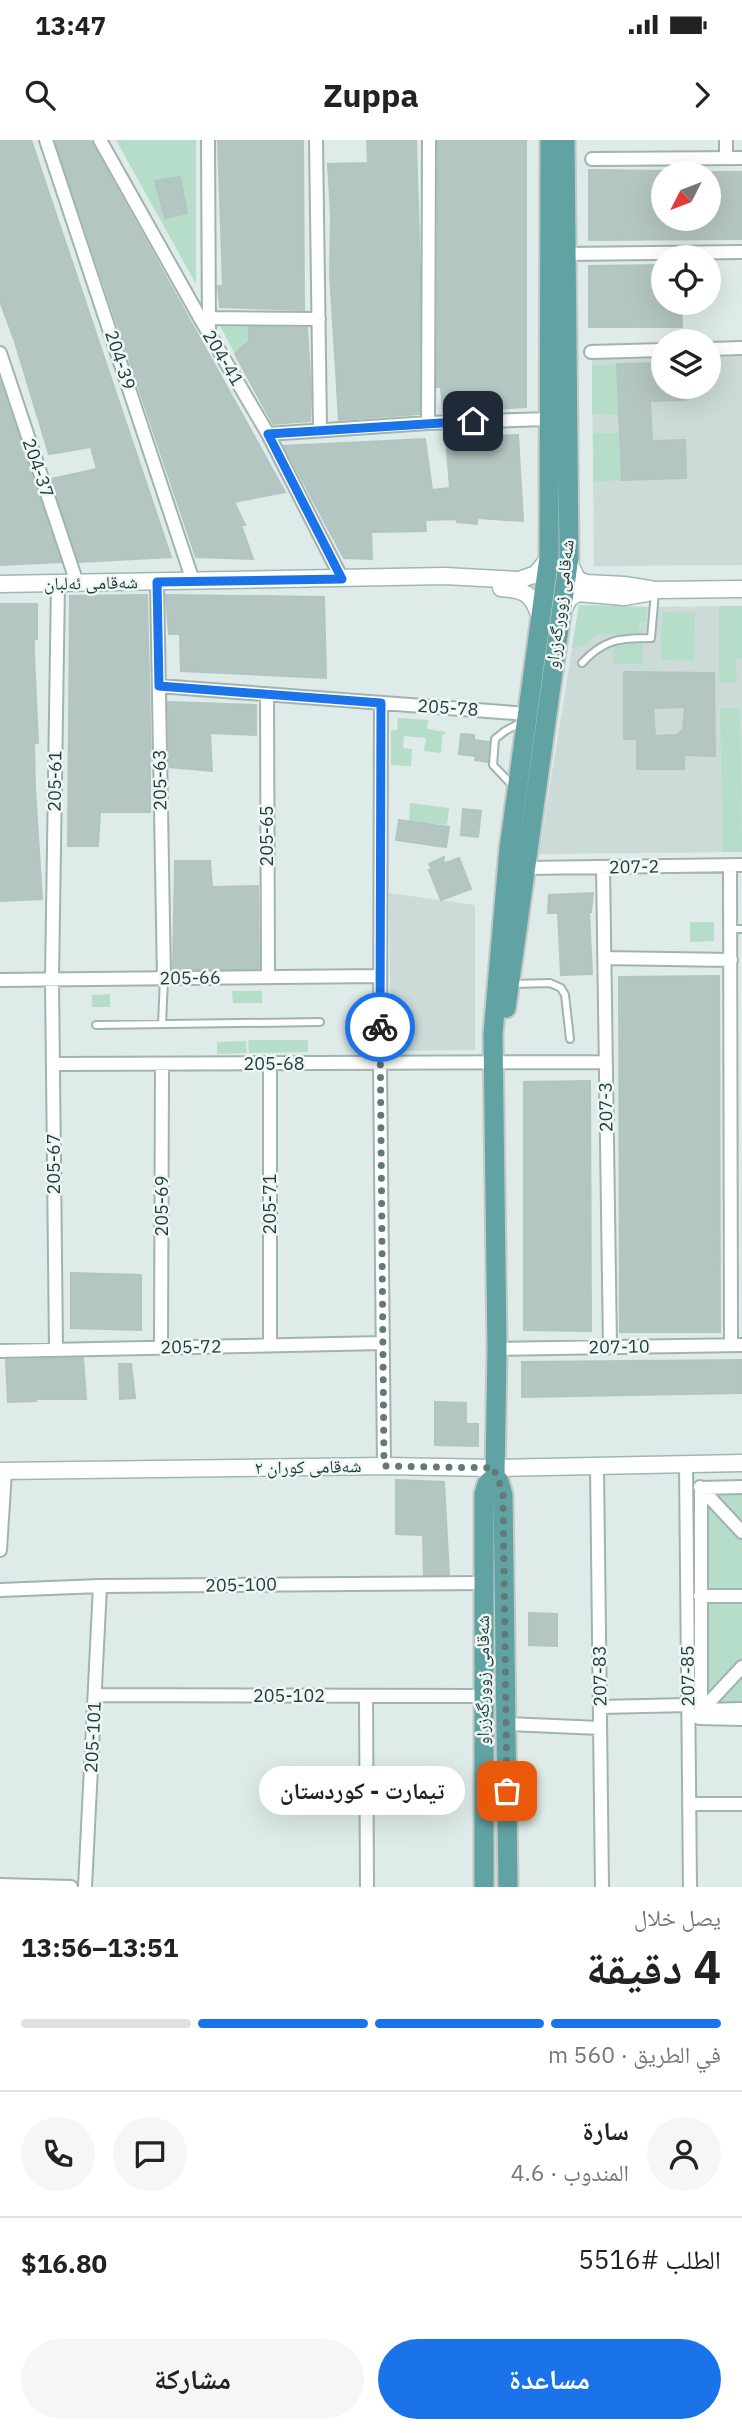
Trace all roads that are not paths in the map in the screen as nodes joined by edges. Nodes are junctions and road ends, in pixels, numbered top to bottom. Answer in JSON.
{"nodes":[{"id":1,"x":46,"y":140,"type":"edge"},
{"id":2,"x":100,"y":140,"type":"edge"},
{"id":3,"x":208,"y":140,"type":"edge"},
{"id":4,"x":316,"y":140,"type":"edge"},
{"id":5,"x":429,"y":140,"type":"edge"},
{"id":6,"x":550,"y":140,"type":"edge"},
{"id":7,"x":565,"y":140,"type":"edge"},
{"id":8,"x":726,"y":140,"type":"edge"},
{"id":9,"x":726,"y":158,"type":"junction"},
{"id":10,"x":742,"y":158,"type":"edge"},
{"id":11,"x":592,"y":159,"type":"dead end"},
{"id":12,"x":742,"y":252,"type":"edge"},
{"id":13,"x":565,"y":254,"type":"junction"},
{"id":14,"x":209,"y":318,"type":"junction"},
{"id":15,"x":319,"y":319,"type":"junction"},
{"id":16,"x":209,"y":334,"type":"junction"},
{"id":17,"x":742,"y":348,"type":"edge"},
{"id":18,"x":721,"y":349,"type":"edge"},
{"id":19,"x":651,"y":350,"type":"edge"},
{"id":20,"x":591,"y":352,"type":"dead end"},
{"id":21,"x":0,"y":354,"type":"edge"},
{"id":22,"x":548,"y":419,"type":"junction"},
{"id":23,"x":428,"y":423,"type":"junction"},
{"id":24,"x":320,"y":429,"type":"junction"},
{"id":25,"x":268,"y":434,"type":"junction"},
{"id":26,"x":549,"y":557,"type":"junction"},
{"id":27,"x":569,"y":562,"type":"junction"},
{"id":28,"x":433,"y":577,"type":"junction"},
{"id":29,"x":342,"y":579,"type":"junction"},
{"id":30,"x":193,"y":581,"type":"junction"},
{"id":31,"x":157,"y":582,"type":"junction"},
{"id":32,"x":58,"y":583,"type":"junction"},
{"id":33,"x":77,"y":583,"type":"junction"},
{"id":34,"x":0,"y":584,"type":"edge"},
{"id":35,"x":742,"y":589,"type":"edge"},
{"id":36,"x":656,"y":590,"type":"junction"},
{"id":37,"x":561,"y":615,"type":"junction"},
{"id":38,"x":540,"y":617,"type":"junction"},
{"id":39,"x":582,"y":663,"type":"dead end"},
{"id":40,"x":159,"y":686,"type":"junction"},
{"id":41,"x":267,"y":694,"type":"junction"},
{"id":42,"x":381,"y":703,"type":"junction"},
{"id":43,"x":527,"y":717,"type":"junction"},
{"id":44,"x":518,"y":791,"type":"junction"},
{"id":45,"x":736,"y":865,"type":"edge"},
{"id":46,"x":603,"y":867,"type":"junction"},
{"id":47,"x":526,"y":868,"type":"junction"},
{"id":48,"x":736,"y":929,"type":"edge"},
{"id":49,"x":605,"y":958,"type":"junction"},
{"id":50,"x":731,"y":960,"type":"junction"},
{"id":51,"x":380,"y":976,"type":"junction"},
{"id":52,"x":268,"y":977,"type":"junction"},
{"id":53,"x":0,"y":979,"type":"edge"},
{"id":54,"x":52,"y":979,"type":"junction"},
{"id":55,"x":164,"y":979,"type":"junction"},
{"id":56,"x":511,"y":984,"type":"junction"},
{"id":57,"x":736,"y":984,"type":"edge"},
{"id":58,"x":320,"y":1021,"type":"dead end"},
{"id":59,"x":162,"y":1024,"type":"junction"},
{"id":60,"x":96,"y":1025,"type":"dead end"},
{"id":61,"x":570,"y":1039,"type":"dead end"},
{"id":62,"x":606,"y":1062,"type":"junction"},
{"id":63,"x":54,"y":1064,"type":"junction"},
{"id":64,"x":162,"y":1064,"type":"junction"},
{"id":65,"x":270,"y":1064,"type":"junction"},
{"id":66,"x":380,"y":1064,"type":"junction"},
{"id":67,"x":494,"y":1064,"type":"junction"},
{"id":68,"x":382,"y":1343,"type":"junction"},
{"id":69,"x":270,"y":1345,"type":"junction"},
{"id":70,"x":737,"y":1345,"type":"edge"},
{"id":71,"x":610,"y":1347,"type":"junction"},
{"id":72,"x":161,"y":1348,"type":"junction"},
{"id":73,"x":497,"y":1349,"type":"junction"},
{"id":74,"x":56,"y":1350,"type":"junction"},
{"id":75,"x":0,"y":1352,"type":"edge"},
{"id":76,"x":742,"y":1463,"type":"edge"},
{"id":77,"x":686,"y":1464,"type":"junction"},
{"id":78,"x":384,"y":1466,"type":"junction"},
{"id":79,"x":597,"y":1466,"type":"junction"},
{"id":80,"x":3,"y":1471,"type":"edge"},
{"id":81,"x":495,"y":1472,"type":"junction"},
{"id":82,"x":700,"y":1487,"type":"junction"},
{"id":83,"x":742,"y":1488,"type":"edge"},
{"id":84,"x":742,"y":1532,"type":"edge"},
{"id":85,"x":0,"y":1550,"type":"edge"},
{"id":86,"x":482,"y":1583,"type":"junction"},
{"id":87,"x":100,"y":1586,"type":"junction"},
{"id":88,"x":0,"y":1590,"type":"edge"},
{"id":89,"x":700,"y":1596,"type":"junction"},
{"id":90,"x":742,"y":1596,"type":"edge"},
{"id":91,"x":742,"y":1667,"type":"edge"},
{"id":92,"x":95,"y":1695,"type":"junction"},
{"id":93,"x":366,"y":1696,"type":"junction"},
{"id":94,"x":483,"y":1696,"type":"junction"},
{"id":95,"x":600,"y":1707,"type":"junction"},
{"id":96,"x":742,"y":1709,"type":"edge"},
{"id":97,"x":694,"y":1711,"type":"junction"},
{"id":98,"x":742,"y":1719,"type":"edge"},
{"id":99,"x":506,"y":1724,"type":"junction"},
{"id":100,"x":600,"y":1728,"type":"junction"},
{"id":101,"x":484,"y":1767,"type":"junction"},
{"id":102,"x":507,"y":1767,"type":"junction"},
{"id":103,"x":689,"y":1804,"type":"junction"},
{"id":104,"x":742,"y":1804,"type":"edge"},
{"id":105,"x":0,"y":1885,"type":"edge"},
{"id":106,"x":71,"y":1887,"type":"edge"},
{"id":107,"x":85,"y":1887,"type":"edge"},
{"id":108,"x":367,"y":1887,"type":"edge"},
{"id":109,"x":484,"y":1887,"type":"edge"},
{"id":110,"x":508,"y":1887,"type":"edge"},
{"id":111,"x":602,"y":1887,"type":"edge"},
{"id":112,"x":690,"y":1887,"type":"edge"}],
"edges":[{"from":1,"to":30,"type":"street","name":"204-39"},
{"from":2,"to":16,"type":"street","name":"204-41"},
{"from":3,"to":14,"type":"street"},
{"from":4,"to":15,"type":"street"},
{"from":5,"to":23,"type":"street"},
{"from":6,"to":22,"type":"main road","name":"شەقامی زوورگەزراو"},
{"from":7,"to":13,"type":"main road","name":"شەقامی زوورگەزراو"},
{"from":8,"to":9,"type":"street"},
{"from":9,"to":10,"type":"street"},
{"from":9,"to":11,"type":"street"},
{"from":12,"to":13,"type":"street"},
{"from":13,"to":27,"type":"main road","name":"شەقامی زوورگەزراو"},
{"from":14,"to":15,"type":"street"},
{"from":14,"to":16,"type":"street"},
{"from":15,"to":24,"type":"street"},
{"from":16,"to":25,"type":"street","name":"204-41"},
{"from":17,"to":18,"type":"street"},
{"from":19,"to":20,"type":"street"},
{"from":21,"to":33,"type":"street","name":"204-37"},
{"from":22,"to":23,"type":"street"},
{"from":22,"to":26,"type":"main road","name":"شەقامی زوورگەزراو"},
{"from":23,"to":24,"type":"street"},
{"from":24,"to":25,"type":"street"},
{"from":25,"to":29,"type":"street","name":"204-41"},
{"from":26,"to":28,"type":"street","name":"شەقامی ئەلبان"},
{"from":26,"to":38,"type":"main road","name":"شەقامی زوورگەزراو"},
{"from":27,"to":36,"type":"street"},
{"from":27,"to":37,"type":"main road","name":"شەقامی زوورگەزراو"},
{"from":28,"to":29,"type":"street","name":"شەقامی ئەلبان"},
{"from":28,"to":38,"type":"street","name":"شەقامی ئەلبان"},
{"from":29,"to":30,"type":"street","name":"شەقامی ئەلبان"},
{"from":30,"to":31,"type":"street","name":"شەقامی ئەلبان"},
{"from":31,"to":33,"type":"street","name":"شەقامی ئەلبان"},
{"from":31,"to":40,"type":"street","name":"205-63"},
{"from":32,"to":33,"type":"street","name":"شەقامی ئەلبان"},
{"from":32,"to":34,"type":"street","name":"شەقامی ئەلبان"},
{"from":32,"to":54,"type":"street","name":"205-61"},
{"from":35,"to":36,"type":"street"},
{"from":36,"to":37,"type":"street"},
{"from":36,"to":39,"type":"lane"},
{"from":37,"to":47,"type":"main road","name":"شەقامی زوورگەزراو"},
{"from":38,"to":43,"type":"main road","name":"شەقامی زوورگەزراو"},
{"from":40,"to":41,"type":"street","name":"205-78"},
{"from":40,"to":55,"type":"street","name":"205-63"},
{"from":41,"to":42,"type":"street","name":"205-78"},
{"from":41,"to":52,"type":"street","name":"205-65"},
{"from":42,"to":43,"type":"street","name":"205-78"},
{"from":42,"to":51,"type":"street"},
{"from":43,"to":44,"type":"main road","name":"شەقامی زوورگەزراو"},
{"from":43,"to":44,"type":"lane"},
{"from":44,"to":67,"type":"main road","name":"شەقامی زوورگەزراو"},
{"from":45,"to":46,"type":"street","name":"207-2"},
{"from":45,"to":48,"type":"street"},
{"from":46,"to":47,"type":"street","name":"207-2"},
{"from":46,"to":49,"type":"street","name":"207-3"},
{"from":47,"to":56,"type":"main road","name":"شەقامی زوورگەزراو"},
{"from":48,"to":50,"type":"street"},
{"from":49,"to":50,"type":"street"},
{"from":49,"to":62,"type":"street","name":"207-3"},
{"from":50,"to":57,"type":"street"},
{"from":51,"to":52,"type":"street","name":"205-66"},
{"from":51,"to":66,"type":"street"},
{"from":52,"to":55,"type":"street","name":"205-66"},
{"from":53,"to":54,"type":"street","name":"205-66"},
{"from":54,"to":55,"type":"street","name":"205-66"},
{"from":54,"to":63,"type":"street","name":"205-67"},
{"from":55,"to":59,"type":"lane"},
{"from":56,"to":61,"type":"lane"},
{"from":56,"to":67,"type":"main road","name":"شەقامی زوورگەزراو"},
{"from":57,"to":70,"type":"street"},
{"from":58,"to":59,"type":"lane"},
{"from":59,"to":60,"type":"lane"},
{"from":62,"to":67,"type":"street","name":"205-68"},
{"from":62,"to":71,"type":"street","name":"207-3"},
{"from":63,"to":64,"type":"street","name":"205-68"},
{"from":63,"to":74,"type":"street","name":"205-67"},
{"from":64,"to":65,"type":"street","name":"205-68"},
{"from":64,"to":72,"type":"street","name":"205-69"},
{"from":65,"to":66,"type":"street","name":"205-68"},
{"from":65,"to":69,"type":"street","name":"205-71"},
{"from":66,"to":67,"type":"street","name":"205-68"},
{"from":66,"to":68,"type":"street"},
{"from":67,"to":73,"type":"main road","name":"شەقامی زوورگەزراو"},
{"from":68,"to":69,"type":"street","name":"205-72"},
{"from":68,"to":78,"type":"street"},
{"from":69,"to":72,"type":"street","name":"205-72"},
{"from":70,"to":71,"type":"street","name":"207-10"},
{"from":71,"to":73,"type":"street","name":"207-10"},
{"from":72,"to":74,"type":"street","name":"205-72"},
{"from":73,"to":81,"type":"main road","name":"شەقامی زوورگەزراو"},
{"from":74,"to":75,"type":"street","name":"205-72"},
{"from":76,"to":77,"type":"street","name":"شەقامی کوران ٢"},
{"from":77,"to":79,"type":"street","name":"شەقامی کوران ٢"},
{"from":77,"to":97,"type":"street","name":"207-85"},
{"from":78,"to":80,"type":"street","name":"شەقامی کوران ٢"},
{"from":78,"to":81,"type":"street","name":"شەقامی کوران ٢"},
{"from":79,"to":81,"type":"street","name":"شەقامی کوران ٢"},
{"from":79,"to":95,"type":"street","name":"207-83"},
{"from":80,"to":85,"type":"street"},
{"from":81,"to":86,"type":"main road","name":"شەقامی زوورگەزراو"},
{"from":81,"to":99,"type":"main road","name":"شەقامی زوورگەزراو"},
{"from":82,"to":83,"type":"street"},
{"from":82,"to":84,"type":"street"},
{"from":82,"to":89,"type":"street"},
{"from":86,"to":87,"type":"street","name":"205-100"},
{"from":86,"to":94,"type":"main road","name":"شەقامی زوورگەزراو"},
{"from":87,"to":88,"type":"street","name":"205-100"},
{"from":87,"to":92,"type":"street","name":"205-101"},
{"from":89,"to":90,"type":"street"},
{"from":89,"to":97,"type":"street"},
{"from":91,"to":97,"type":"street"},
{"from":92,"to":93,"type":"street","name":"205-102"},
{"from":92,"to":107,"type":"street","name":"205-101"},
{"from":93,"to":94,"type":"street","name":"205-102"},
{"from":93,"to":108,"type":"street"},
{"from":94,"to":101,"type":"main road","name":"شەقامی زوورگەزراو"},
{"from":95,"to":97,"type":"street"},
{"from":95,"to":100,"type":"street","name":"207-83"},
{"from":96,"to":97,"type":"street"},
{"from":97,"to":98,"type":"street"},
{"from":97,"to":103,"type":"street","name":"207-85"},
{"from":99,"to":100,"type":"street"},
{"from":99,"to":102,"type":"main road","name":"شەقامی زوورگەزراو"},
{"from":100,"to":111,"type":"street","name":"207-83"},
{"from":101,"to":102,"type":"main road"},
{"from":101,"to":109,"type":"main road","name":"شەقامی زوورگەزراو"},
{"from":102,"to":110,"type":"main road","name":"شەقامی زوورگەزراو"},
{"from":103,"to":104,"type":"street"},
{"from":103,"to":112,"type":"street","name":"207-85"},
{"from":105,"to":106,"type":"street"}]}
